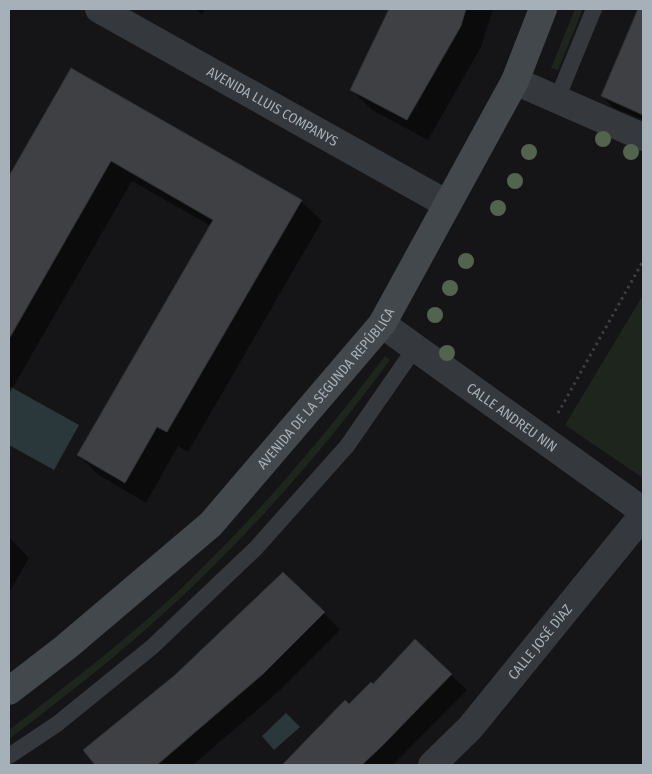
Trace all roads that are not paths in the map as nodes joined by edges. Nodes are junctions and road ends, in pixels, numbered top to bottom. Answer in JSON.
{"nodes":[{"id":1,"x":99,"y":9,"type":"edge"},
{"id":2,"x":543,"y":9,"type":"edge"},
{"id":3,"x":594,"y":9,"type":"edge"},
{"id":4,"x":515,"y":80,"type":"junction"},
{"id":5,"x":557,"y":99,"type":"junction"},
{"id":6,"x":643,"y":137,"type":"edge"},
{"id":7,"x":447,"y":204,"type":"junction"},
{"id":8,"x":382,"y":324,"type":"junction"},
{"id":9,"x":415,"y":348,"type":"junction"},
{"id":10,"x":643,"y":513,"type":"edge"},
{"id":11,"x":9,"y":691,"type":"edge"},
{"id":12,"x":9,"y":756,"type":"edge"},
{"id":13,"x":432,"y":765,"type":"edge"}],
"edges":[{"from":1,"to":7,"type":"street","name":"AVENIDA LLUIS COMPANYS"},
{"from":2,"to":4,"type":"street","name":"AVENIDA DE LA SEGUNDA REPÚBLICA"},
{"from":3,"to":5,"type":"lane"},
{"from":4,"to":5,"type":"street"},
{"from":4,"to":7,"type":"street","name":"AVENIDA DE LA SEGUNDA REPÚBLICA"},
{"from":5,"to":6,"type":"street"},
{"from":7,"to":8,"type":"street","name":"AVENIDA DE LA SEGUNDA REPÚBLICA"},
{"from":8,"to":9,"type":"street","name":"CALLE ANDREU NIN"},
{"from":8,"to":11,"type":"street","name":"AVENIDA DE LA SEGUNDA REPÚBLICA"},
{"from":9,"to":10,"type":"street","name":"CALLE ANDREU NIN"},
{"from":9,"to":12,"type":"lane"},
{"from":10,"to":13,"type":"street","name":"CALLE JOSÉ DÍAZ"}]}
